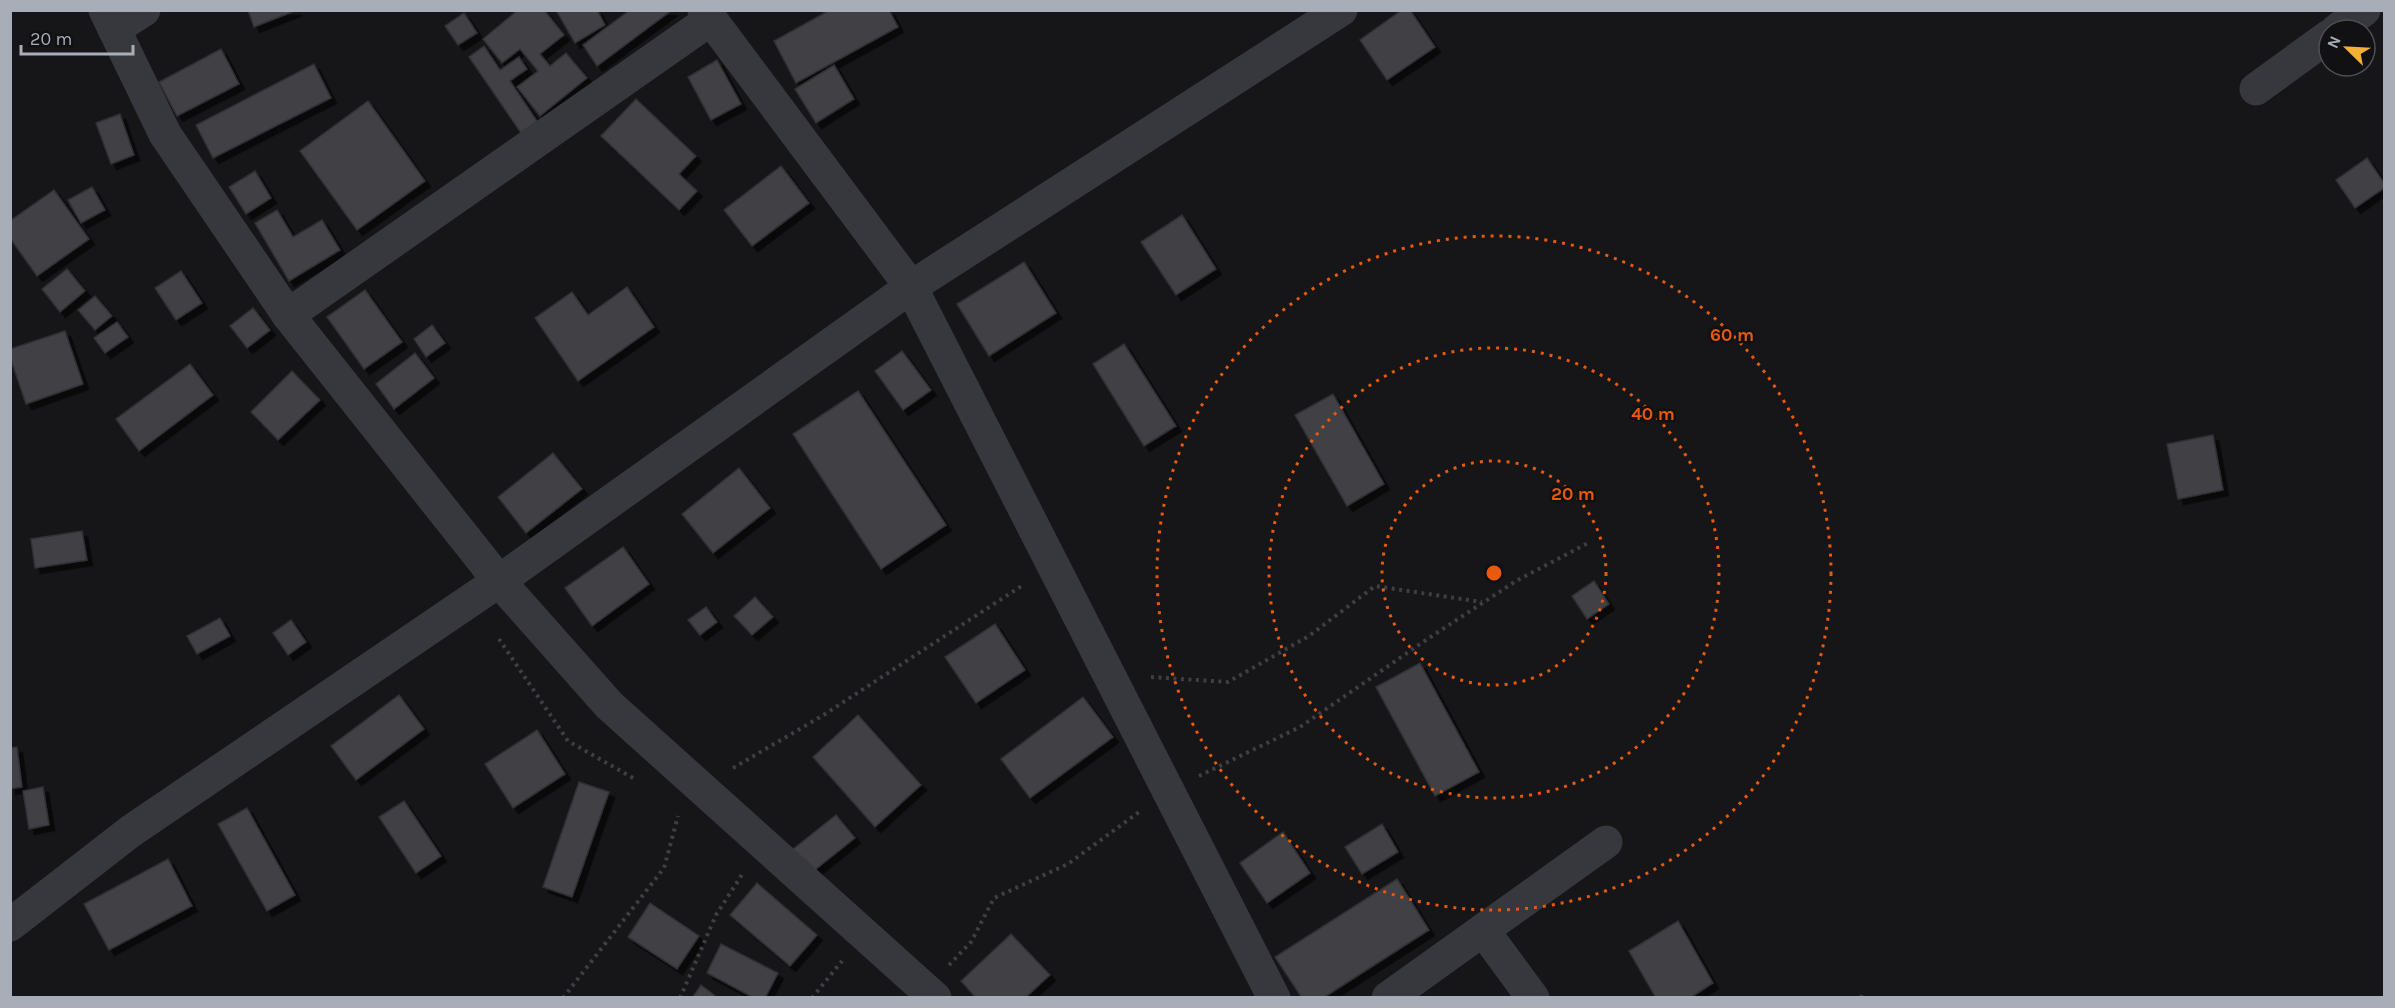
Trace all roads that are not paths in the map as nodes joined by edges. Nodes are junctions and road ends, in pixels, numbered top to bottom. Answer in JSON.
{"nodes":[{"id":1,"x":144,"y":10,"type":"edge"},
{"id":2,"x":1341,"y":10,"type":"edge"},
{"id":3,"x":707,"y":15,"type":"edge"},
{"id":4,"x":109,"y":20,"type":"edge"},
{"id":5,"x":2317,"y":45,"type":"edge"},
{"id":6,"x":2256,"y":89,"type":"dead end"},
{"id":7,"x":910,"y":287,"type":"junction"},
{"id":8,"x":288,"y":315,"type":"junction"},
{"id":9,"x":485,"y":590,"type":"junction"},
{"id":10,"x":1606,"y":842,"type":"dead end"},
{"id":11,"x":10,"y":925,"type":"edge"},
{"id":12,"x":1484,"y":930,"type":"junction"},
{"id":13,"x":930,"y":993,"type":"edge"},
{"id":14,"x":1274,"y":998,"type":"edge"},
{"id":15,"x":1388,"y":998,"type":"edge"},
{"id":16,"x":1533,"y":998,"type":"edge"}],
"edges":[{"from":1,"to":4,"type":"street"},
{"from":2,"to":7,"type":"street"},
{"from":3,"to":7,"type":"street"},
{"from":3,"to":8,"type":"street"},
{"from":4,"to":8,"type":"street"},
{"from":5,"to":6,"type":"street"},
{"from":7,"to":9,"type":"street"},
{"from":7,"to":14,"type":"street"},
{"from":8,"to":9,"type":"street"},
{"from":9,"to":11,"type":"street"},
{"from":9,"to":13,"type":"street"},
{"from":10,"to":12,"type":"street"},
{"from":12,"to":15,"type":"street"},
{"from":12,"to":16,"type":"street"}]}
